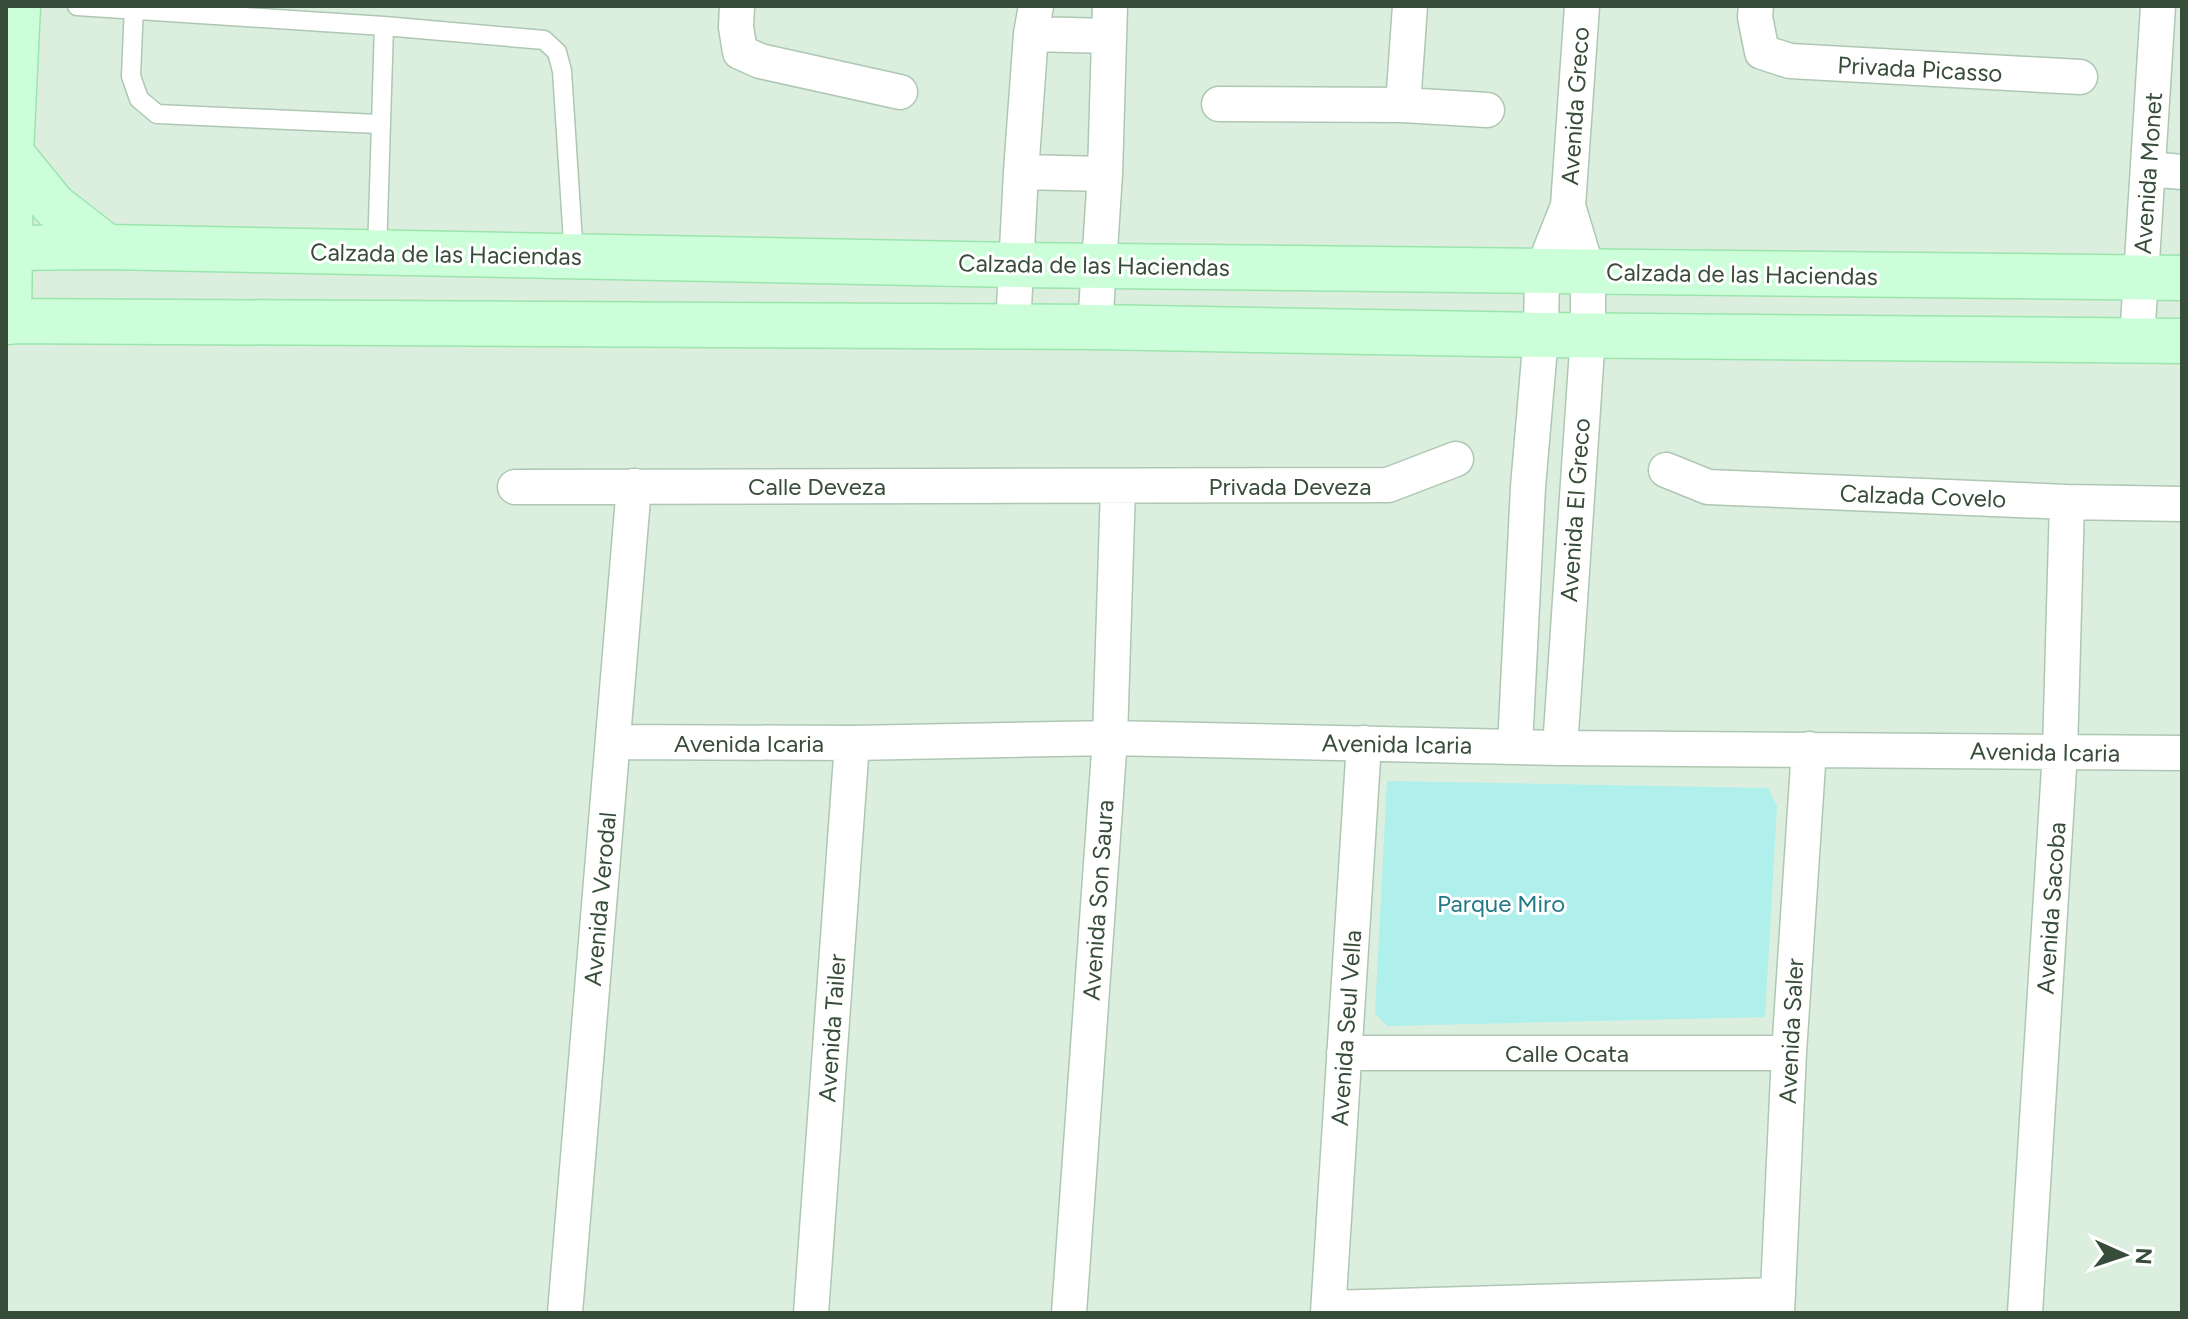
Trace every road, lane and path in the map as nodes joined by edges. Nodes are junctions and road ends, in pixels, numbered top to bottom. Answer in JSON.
{"nodes":[{"id":1,"x":18,"y":6,"type":"edge"},
{"id":2,"x":77,"y":6,"type":"edge"},
{"id":3,"x":737,"y":6,"type":"edge"},
{"id":4,"x":1410,"y":6,"type":"edge"},
{"id":5,"x":1582,"y":6,"type":"edge"},
{"id":6,"x":1756,"y":6,"type":"edge"},
{"id":7,"x":2158,"y":6,"type":"edge"},
{"id":8,"x":134,"y":7,"type":"edge"},
{"id":9,"x":1034,"y":20,"type":"edge"},
{"id":10,"x":1109,"y":21,"type":"edge"},
{"id":11,"x":384,"y":26,"type":"junction"},
{"id":12,"x":2169,"y":56,"type":"edge"},
{"id":13,"x":2080,"y":77,"type":"dead end"},
{"id":14,"x":900,"y":92,"type":"dead end"},
{"id":15,"x":1219,"y":104,"type":"dead end"},
{"id":16,"x":1403,"y":105,"type":"junction"},
{"id":17,"x":1487,"y":110,"type":"dead end"},
{"id":18,"x":379,"y":124,"type":"junction"},
{"id":19,"x":11,"y":153,"type":"junction"},
{"id":20,"x":2148,"y":169,"type":"junction"},
{"id":21,"x":1021,"y":172,"type":"junction"},
{"id":22,"x":2182,"y":172,"type":"edge"},
{"id":23,"x":1105,"y":174,"type":"junction"},
{"id":24,"x":1568,"y":206,"type":"junction"},
{"id":25,"x":107,"y":247,"type":"junction"},
{"id":26,"x":8,"y":248,"type":"edge"},
{"id":27,"x":377,"y":253,"type":"junction"},
{"id":28,"x":574,"y":257,"type":"junction"},
{"id":29,"x":1016,"y":265,"type":"junction"},
{"id":30,"x":1099,"y":265,"type":"junction"},
{"id":31,"x":1542,"y":271,"type":"junction"},
{"id":32,"x":1588,"y":272,"type":"junction"},
{"id":33,"x":2162,"y":278,"type":"edge"},
{"id":34,"x":7,"y":322,"type":"edge"},
{"id":35,"x":1013,"y":327,"type":"junction"},
{"id":36,"x":1095,"y":327,"type":"junction"},
{"id":37,"x":1541,"y":335,"type":"junction"},
{"id":38,"x":1588,"y":335,"type":"junction"},
{"id":39,"x":2137,"y":340,"type":"junction"},
{"id":40,"x":2182,"y":341,"type":"edge"},
{"id":41,"x":1536,"y":383,"type":"junction"},
{"id":42,"x":1583,"y":385,"type":"junction"},
{"id":43,"x":1456,"y":459,"type":"dead end"},
{"id":44,"x":1666,"y":470,"type":"dead end"},
{"id":45,"x":634,"y":486,"type":"junction"},
{"id":46,"x":515,"y":487,"type":"dead end"},
{"id":47,"x":1118,"y":487,"type":"junction"},
{"id":48,"x":1528,"y":487,"type":"junction"},
{"id":49,"x":1576,"y":492,"type":"junction"},
{"id":50,"x":2067,"y":502,"type":"junction"},
{"id":51,"x":2182,"y":504,"type":"edge"},
{"id":52,"x":1110,"y":738,"type":"junction"},
{"id":53,"x":613,"y":742,"type":"junction"},
{"id":54,"x":852,"y":743,"type":"junction"},
{"id":55,"x":1364,"y":743,"type":"junction"},
{"id":56,"x":1515,"y":746,"type":"junction"},
{"id":57,"x":1560,"y":748,"type":"junction"},
{"id":58,"x":1809,"y":749,"type":"junction"},
{"id":59,"x":2060,"y":752,"type":"junction"},
{"id":60,"x":2182,"y":753,"type":"edge"},
{"id":61,"x":1344,"y":1053,"type":"junction"},
{"id":62,"x":1789,"y":1053,"type":"junction"},
{"id":63,"x":1778,"y":1304,"type":"edge"},
{"id":64,"x":1329,"y":1311,"type":"edge"},
{"id":65,"x":565,"y":1313,"type":"edge"},
{"id":66,"x":811,"y":1313,"type":"edge"},
{"id":67,"x":1069,"y":1313,"type":"edge"},
{"id":68,"x":2025,"y":1313,"type":"edge"}],
"edges":[{"from":1,"to":19,"type":"main road"},
{"from":2,"to":8,"type":"lane"},
{"from":3,"to":14,"type":"street"},
{"from":4,"to":16,"type":"street"},
{"from":5,"to":24,"type":"street","name":"Avenida Greco"},
{"from":6,"to":13,"type":"street","name":"Privada Picasso"},
{"from":7,"to":12,"type":"street","name":"Avenida Monet"},
{"from":8,"to":11,"type":"lane"},
{"from":8,"to":18,"type":"lane"},
{"from":9,"to":10,"type":"street"},
{"from":9,"to":21,"type":"street"},
{"from":10,"to":23,"type":"street"},
{"from":11,"to":18,"type":"lane"},
{"from":11,"to":28,"type":"lane"},
{"from":12,"to":20,"type":"street","name":"Avenida Monet"},
{"from":15,"to":16,"type":"street"},
{"from":16,"to":17,"type":"street"},
{"from":18,"to":27,"type":"lane"},
{"from":19,"to":25,"type":"main road"},
{"from":19,"to":26,"type":"main road"},
{"from":20,"to":22,"type":"street"},
{"from":20,"to":33,"type":"street","name":"Avenida Monet"},
{"from":21,"to":23,"type":"street"},
{"from":21,"to":29,"type":"street"},
{"from":23,"to":30,"type":"street"},
{"from":24,"to":31,"type":"street","name":"Avenida Greco"},
{"from":24,"to":32,"type":"street","name":"Avenida Greco"},
{"from":25,"to":26,"type":"main road","name":"Calzada de las Haciendas"},
{"from":25,"to":27,"type":"main road","name":"Calzada de las Haciendas"},
{"from":26,"to":34,"type":"main road"},
{"from":27,"to":28,"type":"main road","name":"Calzada de las Haciendas"},
{"from":28,"to":29,"type":"main road","name":"Calzada de las Haciendas"},
{"from":29,"to":30,"type":"main road","name":"Calzada de las Haciendas"},
{"from":29,"to":35,"type":"street"},
{"from":30,"to":31,"type":"main road","name":"Calzada de las Haciendas"},
{"from":30,"to":36,"type":"street"},
{"from":31,"to":32,"type":"main road","name":"Calzada de las Haciendas"},
{"from":31,"to":37,"type":"street","name":"Avenida El Greco"},
{"from":32,"to":33,"type":"main road","name":"Calzada de las Haciendas"},
{"from":32,"to":38,"type":"street","name":"Avenida El Greco"},
{"from":33,"to":39,"type":"street","name":"Avenida Monet"},
{"from":34,"to":35,"type":"main road"},
{"from":35,"to":36,"type":"main road"},
{"from":36,"to":37,"type":"main road"},
{"from":37,"to":38,"type":"main road"},
{"from":37,"to":41,"type":"street","name":"Avenida El Greco"},
{"from":38,"to":39,"type":"main road"},
{"from":38,"to":42,"type":"street","name":"Avenida El Greco"},
{"from":39,"to":40,"type":"main road"},
{"from":41,"to":42,"type":"street"},
{"from":41,"to":48,"type":"street","name":"Avenida El Greco"},
{"from":42,"to":49,"type":"street","name":"Avenida El Greco"},
{"from":43,"to":47,"type":"street","name":"Privada Deveza"},
{"from":44,"to":50,"type":"street","name":"Calzada Covelo"},
{"from":45,"to":46,"type":"street","name":"Calle Deveza"},
{"from":45,"to":47,"type":"street","name":"Calle Deveza"},
{"from":45,"to":53,"type":"street","name":"Avenida Verodal"},
{"from":47,"to":52,"type":"street","name":"Avenida Son Saura"},
{"from":48,"to":49,"type":"street"},
{"from":48,"to":56,"type":"street","name":"Avenida El Greco"},
{"from":49,"to":57,"type":"street","name":"Avenida El Greco"},
{"from":50,"to":51,"type":"street","name":"Calzada Covelo"},
{"from":50,"to":59,"type":"street","name":"Avenida Sacoba"},
{"from":52,"to":54,"type":"street","name":"Avenida Icaria"},
{"from":52,"to":55,"type":"street","name":"Avenida Icaria"},
{"from":52,"to":67,"type":"street","name":"Avenida Son Saura"},
{"from":53,"to":54,"type":"street","name":"Avenida Icaria"},
{"from":53,"to":65,"type":"street","name":"Avenida Verodal"},
{"from":54,"to":66,"type":"street","name":"Avenida Tailer"},
{"from":55,"to":56,"type":"street","name":"Avenida Icaria"},
{"from":55,"to":61,"type":"street","name":"Avenida Seul Vella"},
{"from":56,"to":57,"type":"street","name":"Avenida Icaria"},
{"from":57,"to":58,"type":"street","name":"Avenida Icaria"},
{"from":58,"to":59,"type":"street","name":"Avenida Icaria"},
{"from":58,"to":62,"type":"street","name":"Avenida Saler"},
{"from":59,"to":60,"type":"street","name":"Avenida Icaria"},
{"from":59,"to":68,"type":"street","name":"Avenida Sacoba"},
{"from":61,"to":62,"type":"street","name":"Calle Ocata"},
{"from":61,"to":64,"type":"street","name":"Avenida Seul Vella"},
{"from":62,"to":63,"type":"street","name":"Avenida Saler"},
{"from":63,"to":64,"type":"street"}]}
